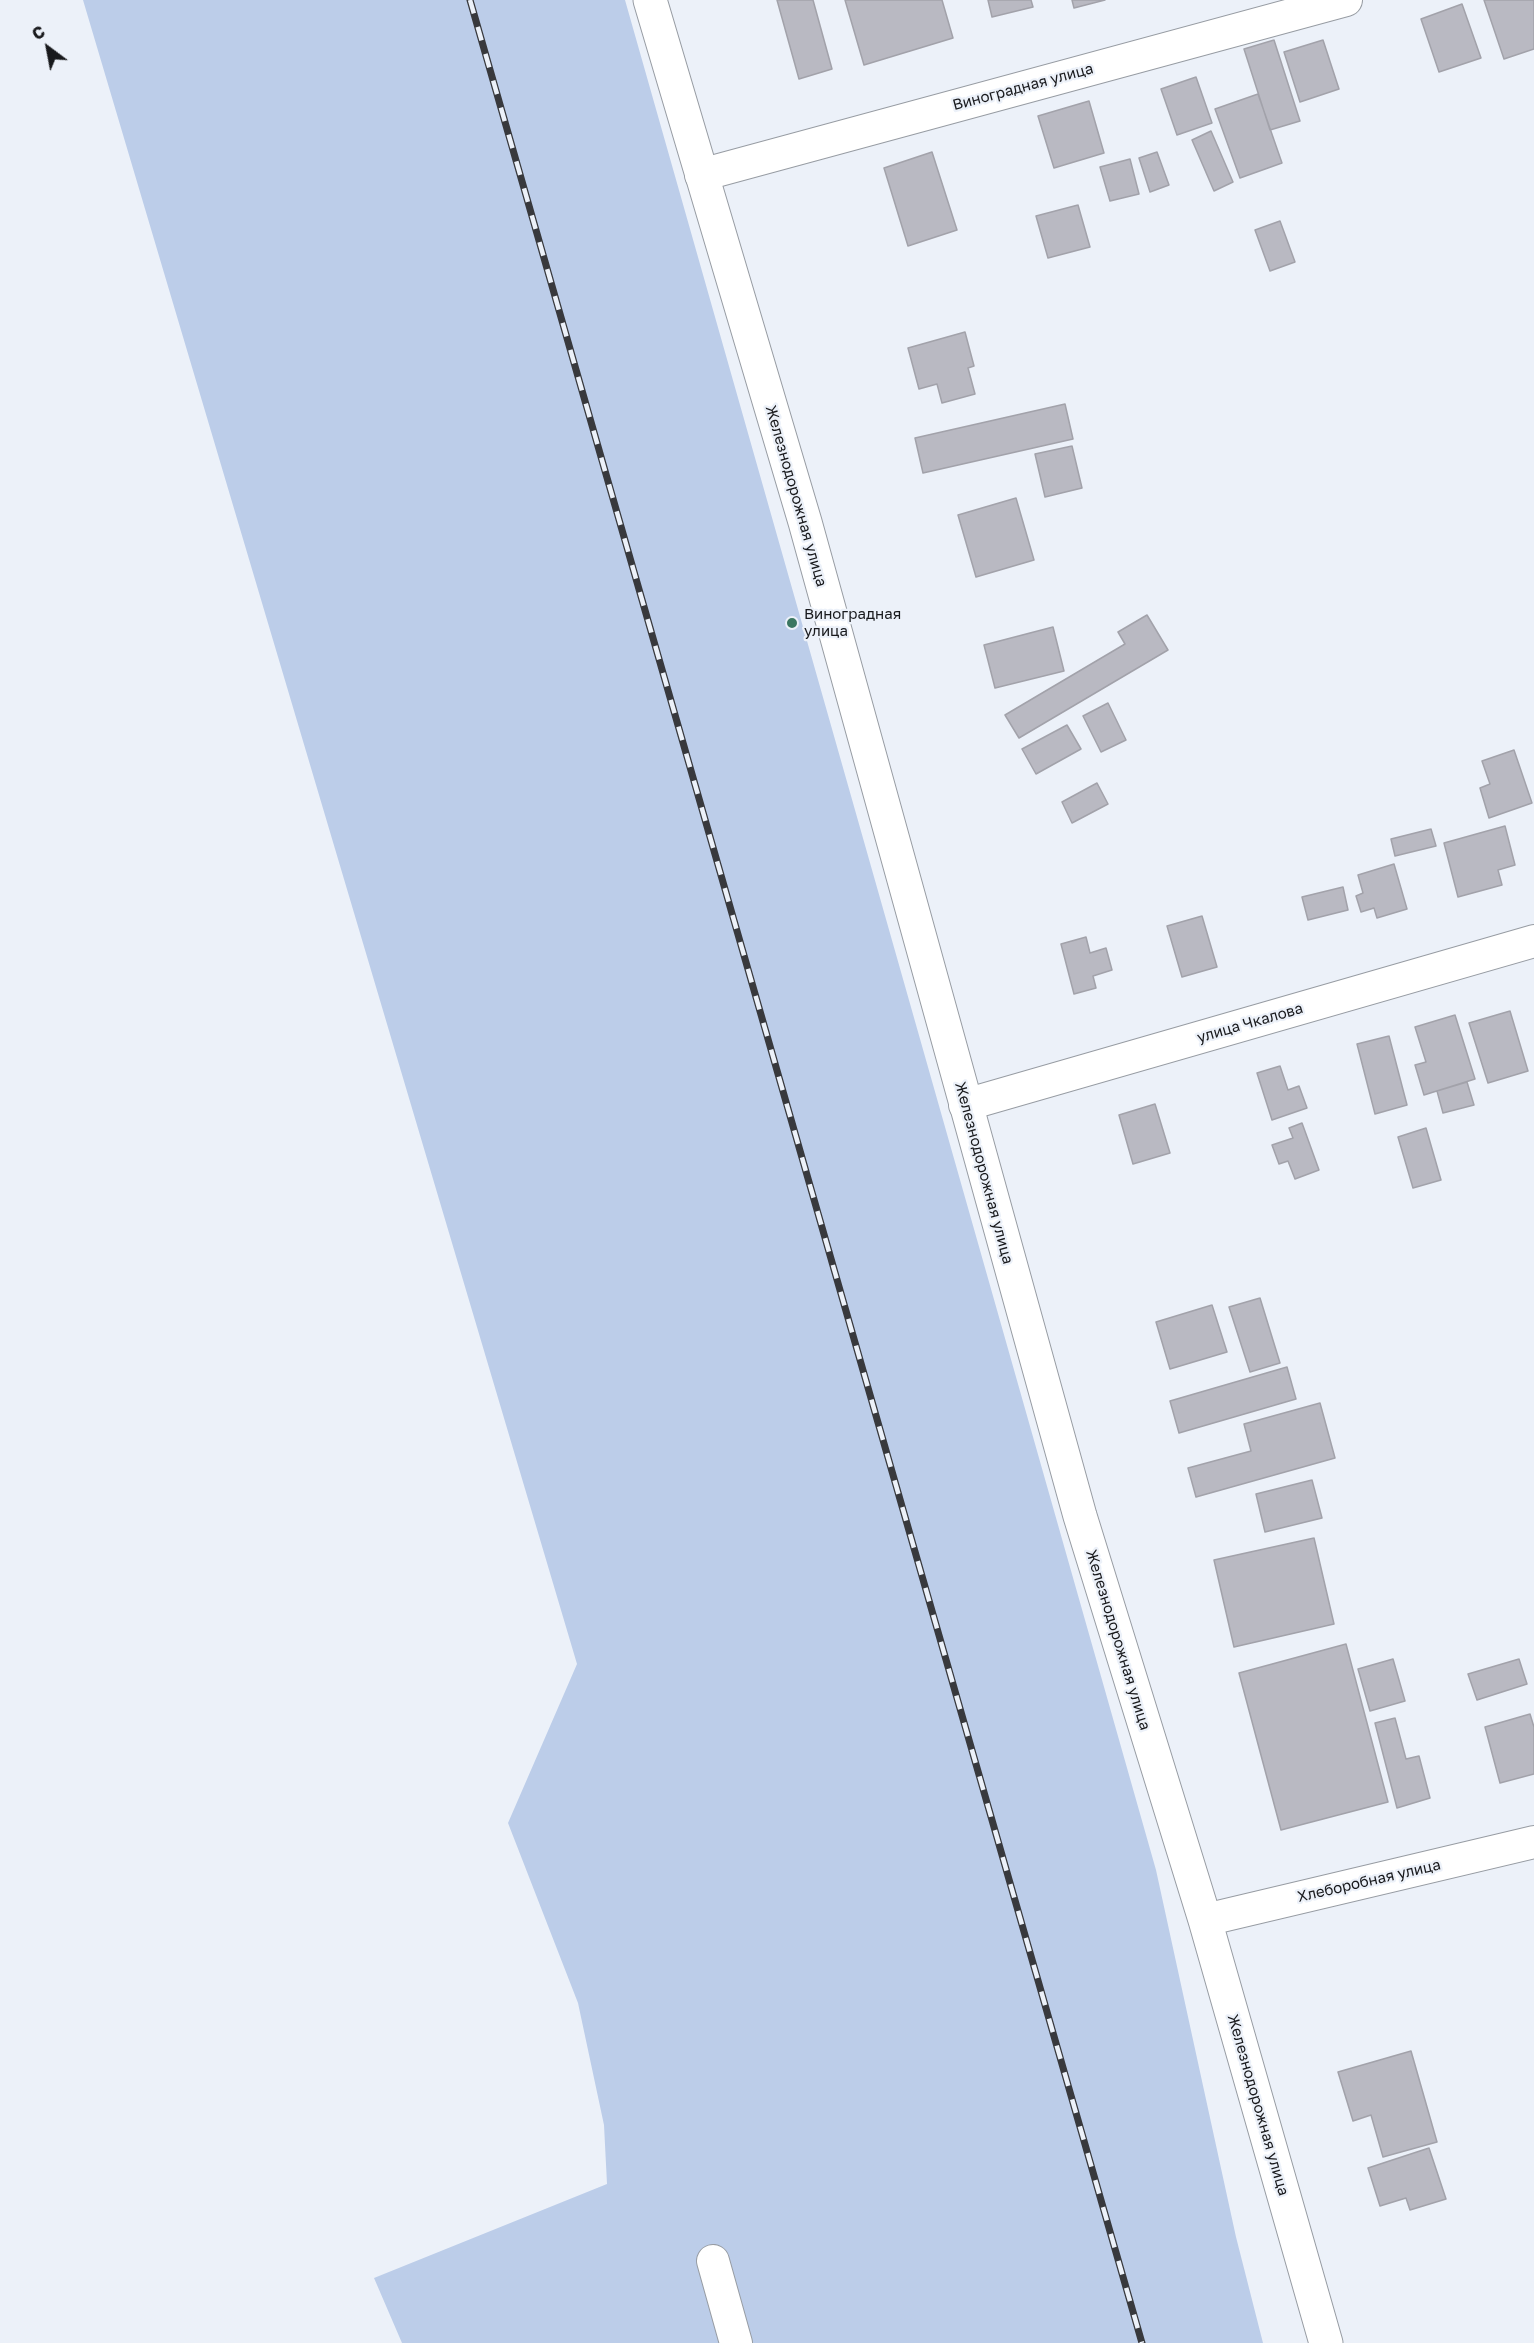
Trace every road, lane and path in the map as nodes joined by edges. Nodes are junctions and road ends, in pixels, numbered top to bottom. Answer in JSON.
{"nodes":[{"id":1,"x":650,"y":0,"type":"edge"},
{"id":2,"x":1346,"y":0,"type":"edge"},
{"id":3,"x":701,"y":175,"type":"junction"},
{"id":4,"x":1534,"y":941,"type":"edge"},
{"id":5,"x":965,"y":1105,"type":"junction"},
{"id":6,"x":1534,"y":1842,"type":"edge"},
{"id":7,"x":1205,"y":1920,"type":"junction"},
{"id":8,"x":713,"y":2261,"type":"dead end"},
{"id":9,"x":736,"y":2343,"type":"edge"},
{"id":10,"x":1326,"y":2343,"type":"edge"}],
"edges":[{"from":1,"to":3,"type":"main road","name":"Железнодорожная улица"},
{"from":2,"to":3,"type":"street","name":"Виноградная улица"},
{"from":3,"to":5,"type":"main road","name":"Железнодорожная улица"},
{"from":4,"to":5,"type":"street","name":"улица Чкалова"},
{"from":5,"to":7,"type":"main road","name":"Железнодорожная улица"},
{"from":6,"to":7,"type":"street","name":"Хлеборобная улица"},
{"from":7,"to":10,"type":"main road","name":"Железнодорожная улица"},
{"from":8,"to":9,"type":"street"}]}
